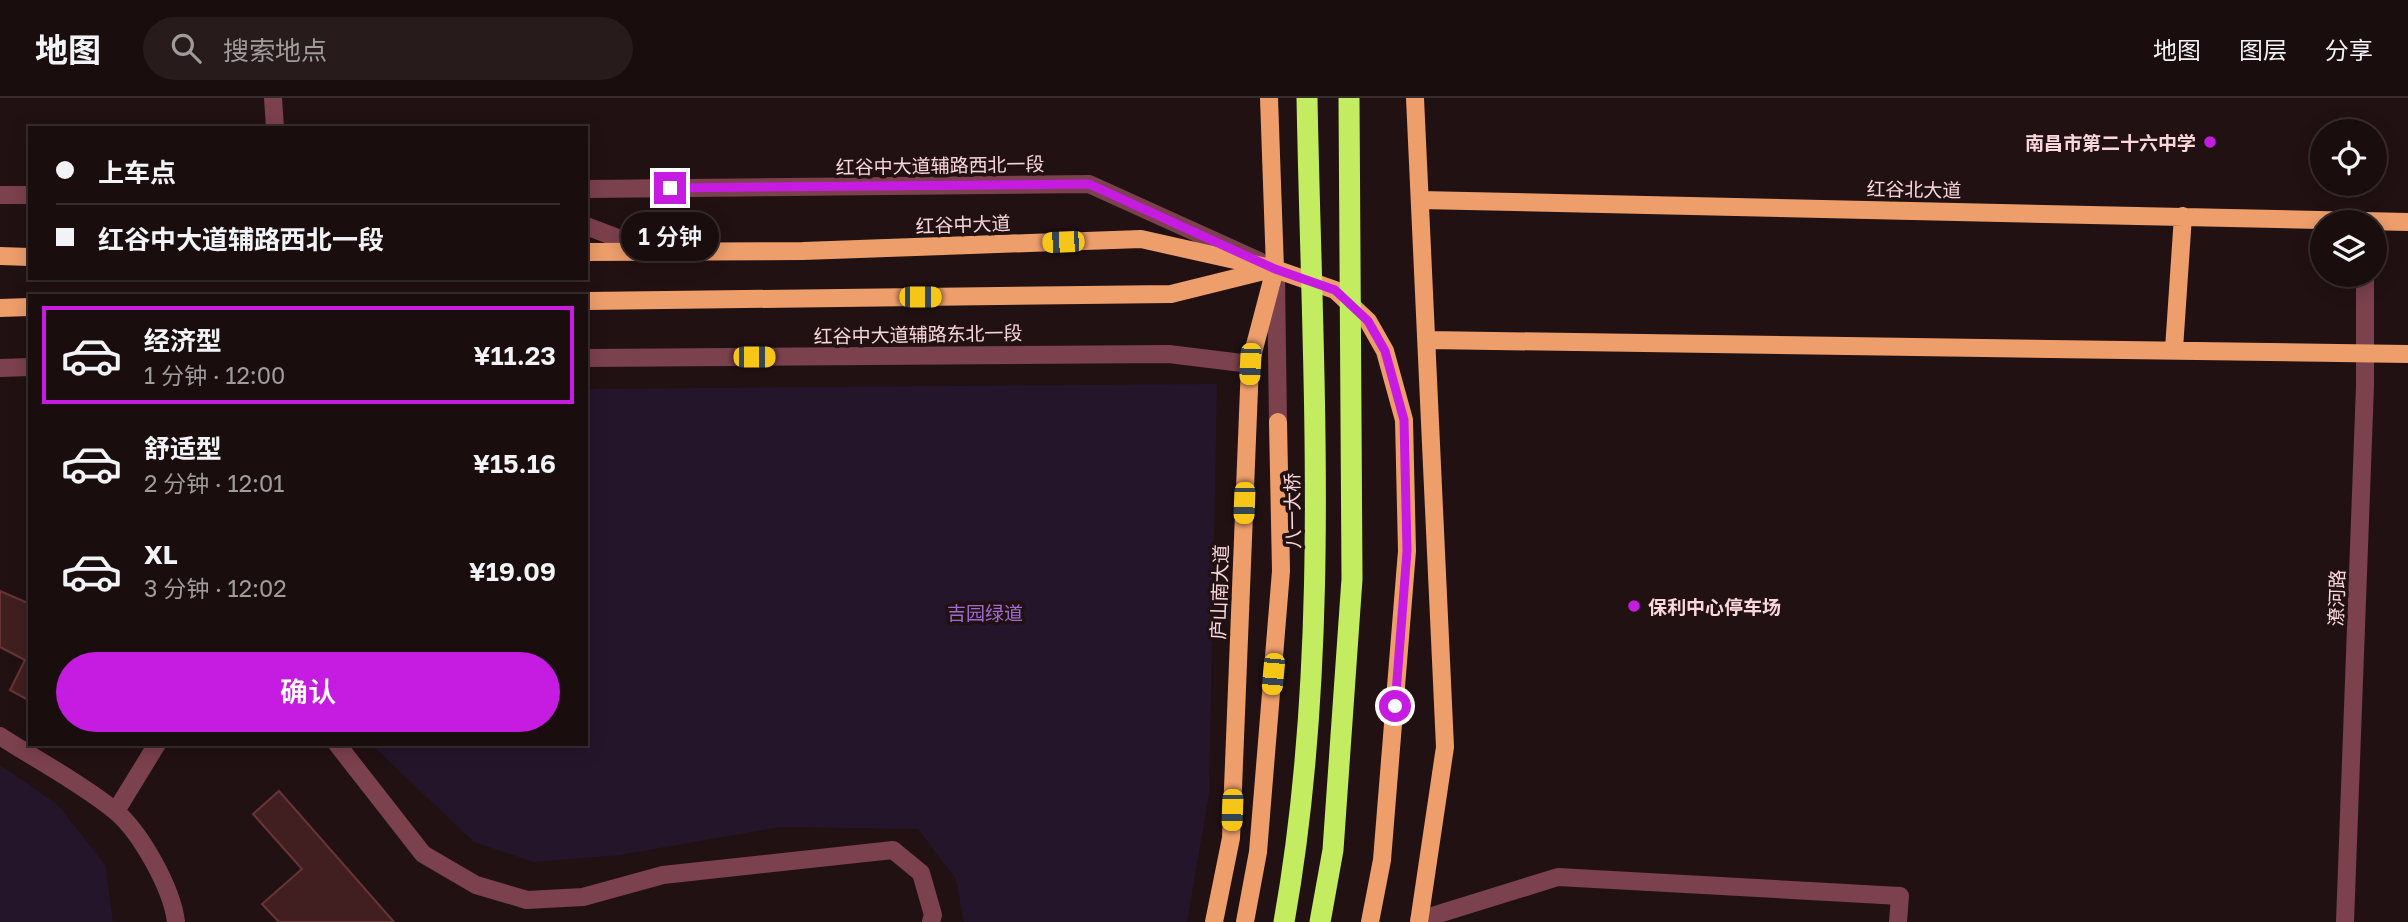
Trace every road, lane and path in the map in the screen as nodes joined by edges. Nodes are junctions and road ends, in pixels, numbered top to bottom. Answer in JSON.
{"nodes":[{"id":1,"x":273,"y":98,"type":"edge"},
{"id":2,"x":1269,"y":98,"type":"edge"},
{"id":3,"x":1307,"y":98,"type":"edge"},
{"id":4,"x":1349,"y":98,"type":"edge"},
{"id":5,"x":1415,"y":98,"type":"edge"},
{"id":6,"x":275,"y":126,"type":"edge"},
{"id":7,"x":588,"y":189,"type":"edge"},
{"id":8,"x":0,"y":195,"type":"edge"},
{"id":9,"x":28,"y":195,"type":"edge"},
{"id":10,"x":1419,"y":200,"type":"junction"},
{"id":11,"x":2183,"y":216,"type":"junction"},
{"id":12,"x":2310,"y":219,"type":"edge"},
{"id":13,"x":2387,"y":222,"type":"edge"},
{"id":14,"x":2408,"y":222,"type":"edge"},
{"id":15,"x":588,"y":227,"type":"edge"},
{"id":16,"x":588,"y":252,"type":"edge"},
{"id":17,"x":655,"y":252,"type":"junction"},
{"id":18,"x":0,"y":256,"type":"edge"},
{"id":19,"x":28,"y":257,"type":"edge"},
{"id":20,"x":1275,"y":269,"type":"junction"},
{"id":21,"x":2364,"y":287,"type":"edge"},
{"id":22,"x":588,"y":301,"type":"edge"},
{"id":23,"x":28,"y":307,"type":"edge"},
{"id":24,"x":0,"y":308,"type":"edge"},
{"id":25,"x":1428,"y":340,"type":"junction"},
{"id":26,"x":2174,"y":349,"type":"junction"},
{"id":27,"x":2364,"y":351,"type":"junction"},
{"id":28,"x":2408,"y":354,"type":"edge"},
{"id":29,"x":588,"y":358,"type":"edge"},
{"id":30,"x":1250,"y":364,"type":"junction"},
{"id":31,"x":28,"y":367,"type":"edge"},
{"id":32,"x":0,"y":368,"type":"edge"},
{"id":33,"x":1278,"y":422,"type":"joint"},
{"id":34,"x":0,"y":736,"type":"edge"},
{"id":35,"x":157,"y":746,"type":"edge"},
{"id":36,"x":339,"y":746,"type":"edge"},
{"id":37,"x":116,"y":811,"type":"junction"},
{"id":38,"x":1419,"y":921,"type":"edge"},
{"id":39,"x":176,"y":922,"type":"edge"},
{"id":40,"x":931,"y":922,"type":"edge"},
{"id":41,"x":1214,"y":922,"type":"edge"},
{"id":42,"x":1245,"y":922,"type":"edge"},
{"id":43,"x":1284,"y":922,"type":"edge"},
{"id":44,"x":1320,"y":922,"type":"edge"},
{"id":45,"x":1370,"y":922,"type":"edge"},
{"id":46,"x":1898,"y":922,"type":"edge"},
{"id":47,"x":2344,"y":922,"type":"edge"}],
"edges":[{"from":1,"to":6,"type":"street"},
{"from":2,"to":20,"type":"main road","name":"庐山南大道"},
{"from":3,"to":43,"type":"highway","name":"八一大桥","bridge":true},
{"from":4,"to":44,"type":"highway","bridge":true},
{"from":5,"to":10,"type":"main road"},
{"from":7,"to":20,"type":"street","name":"红谷中大道辅路西北一段"},
{"from":8,"to":9,"type":"street"},
{"from":10,"to":11,"type":"main road","name":"红谷北大道"},
{"from":10,"to":25,"type":"main road"},
{"from":11,"to":12,"type":"main road","name":"红谷北大道"},
{"from":11,"to":26,"type":"main road"},
{"from":13,"to":14,"type":"main road","name":"红谷北大道"},
{"from":15,"to":17,"type":"street"},
{"from":16,"to":17,"type":"main road","name":"红谷中大道"},
{"from":17,"to":20,"type":"main road","name":"红谷中大道"},
{"from":18,"to":19,"type":"main road"},
{"from":20,"to":22,"type":"main road"},
{"from":20,"to":30,"type":"main road","name":"庐山南大道"},
{"from":20,"to":33,"type":"street"},
{"from":20,"to":45,"type":"main road","name":"红谷中大道"},
{"from":21,"to":27,"type":"street","name":"潦河路"},
{"from":23,"to":24,"type":"main road"},
{"from":25,"to":26,"type":"main road"},
{"from":25,"to":38,"type":"main road"},
{"from":26,"to":27,"type":"main road"},
{"from":27,"to":28,"type":"main road"},
{"from":27,"to":47,"type":"street","name":"潦河路"},
{"from":29,"to":30,"type":"street","name":"红谷中大道辅路东北一段"},
{"from":30,"to":41,"type":"main road","name":"庐山南大道"},
{"from":31,"to":32,"type":"street"},
{"from":33,"to":42,"type":"main road"},
{"from":34,"to":37,"type":"street"},
{"from":35,"to":37,"type":"street"},
{"from":36,"to":40,"type":"street"},
{"from":37,"to":39,"type":"street"},
{"from":38,"to":46,"type":"street"}]}
